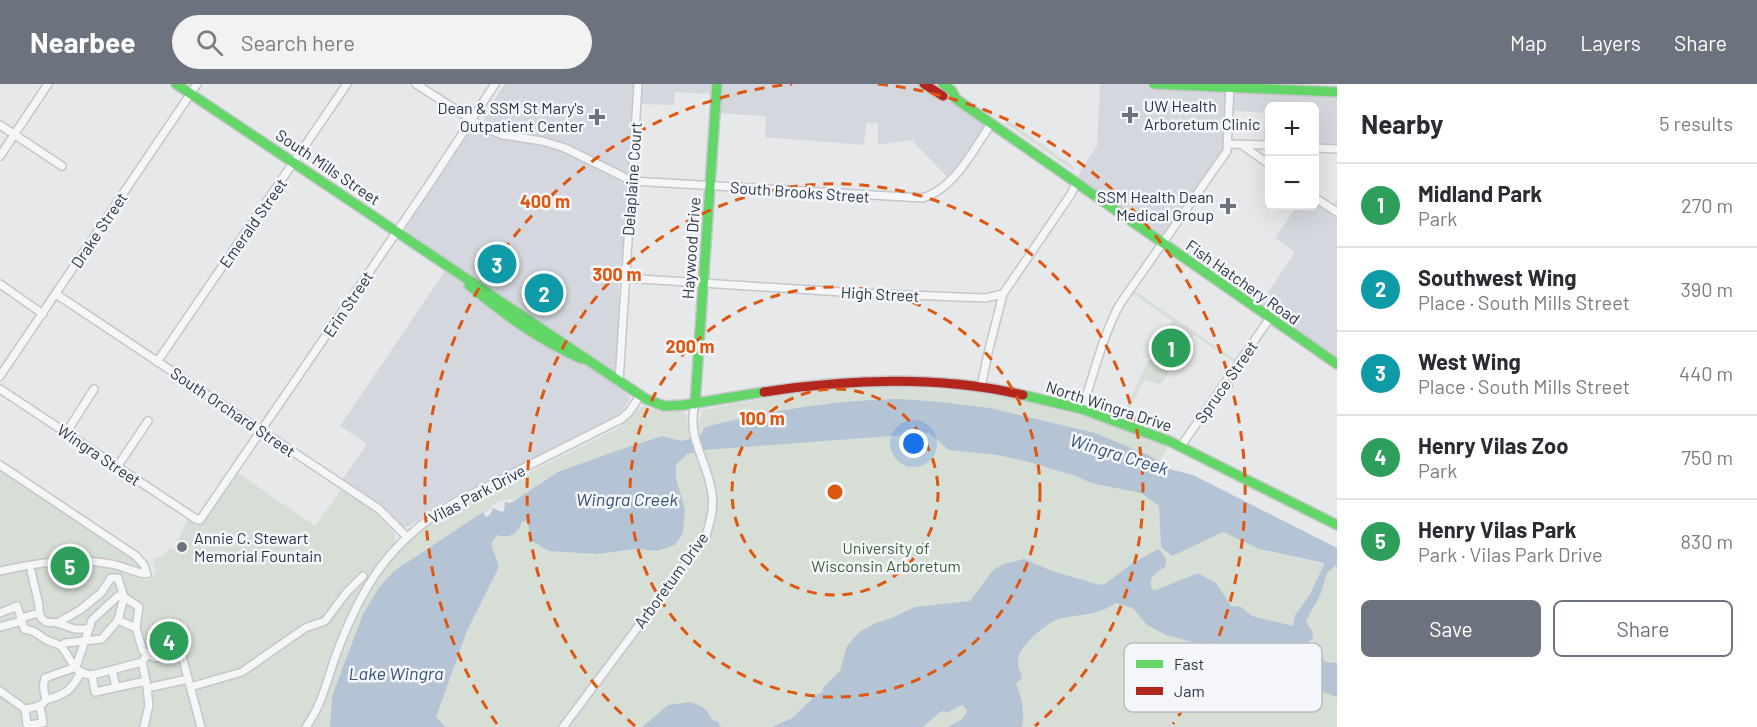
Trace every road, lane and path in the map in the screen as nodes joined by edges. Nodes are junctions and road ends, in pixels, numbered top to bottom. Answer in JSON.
{"nodes":[{"id":1,"x":48,"y":84,"type":"edge"},
{"id":2,"x":176,"y":84,"type":"edge"},
{"id":3,"x":197,"y":84,"type":"edge"},
{"id":4,"x":347,"y":84,"type":"edge"},
{"id":5,"x":416,"y":84,"type":"edge"},
{"id":6,"x":495,"y":84,"type":"edge"},
{"id":7,"x":638,"y":84,"type":"edge"},
{"id":8,"x":717,"y":84,"type":"edge"},
{"id":9,"x":924,"y":84,"type":"edge"},
{"id":10,"x":932,"y":84,"type":"edge"},
{"id":11,"x":943,"y":84,"type":"edge"},
{"id":12,"x":1154,"y":84,"type":"edge"},
{"id":13,"x":1166,"y":84,"type":"edge"},
{"id":14,"x":1230,"y":85,"type":"edge"},
{"id":15,"x":1302,"y":87,"type":"edge"},
{"id":16,"x":1337,"y":92,"type":"edge"},
{"id":17,"x":191,"y":94,"type":"junction"},
{"id":18,"x":943,"y":96,"type":"junction"},
{"id":19,"x":956,"y":99,"type":"junction"},
{"id":20,"x":471,"y":120,"type":"junction"},
{"id":21,"x":991,"y":124,"type":"junction"},
{"id":22,"x":0,"y":125,"type":"edge"},
{"id":23,"x":14,"y":135,"type":"junction"},
{"id":24,"x":1227,"y":144,"type":"junction"},
{"id":25,"x":1242,"y":145,"type":"junction"},
{"id":26,"x":1265,"y":145,"type":"edge"},
{"id":27,"x":1319,"y":148,"type":"edge"},
{"id":28,"x":1337,"y":149,"type":"edge"},
{"id":29,"x":0,"y":156,"type":"edge"},
{"id":30,"x":294,"y":162,"type":"junction"},
{"id":31,"x":1265,"y":162,"type":"edge"},
{"id":32,"x":62,"y":166,"type":"dead end"},
{"id":33,"x":632,"y":181,"type":"junction"},
{"id":34,"x":1076,"y":184,"type":"junction"},
{"id":35,"x":710,"y":186,"type":"junction"},
{"id":36,"x":1319,"y":200,"type":"edge"},
{"id":37,"x":1337,"y":212,"type":"edge"},
{"id":38,"x":396,"y":232,"type":"junction"},
{"id":39,"x":1161,"y":243,"type":"junction"},
{"id":40,"x":625,"y":278,"type":"junction"},
{"id":41,"x":704,"y":283,"type":"junction"},
{"id":42,"x":0,"y":284,"type":"edge"},
{"id":43,"x":56,"y":294,"type":"junction"},
{"id":44,"x":1002,"y":294,"type":"junction"},
{"id":45,"x":43,"y":314,"type":"junction"},
{"id":46,"x":1270,"y":318,"type":"junction"},
{"id":47,"x":158,"y":362,"type":"junction"},
{"id":48,"x":1337,"y":364,"type":"edge"},
{"id":49,"x":0,"y":376,"type":"edge"},
{"id":50,"x":619,"y":382,"type":"junction"},
{"id":51,"x":981,"y":387,"type":"junction"},
{"id":52,"x":0,"y":389,"type":"edge"},
{"id":53,"x":94,"y":389,"type":"dead end"},
{"id":54,"x":640,"y":396,"type":"junction"},
{"id":55,"x":695,"y":404,"type":"junction"},
{"id":56,"x":675,"y":405,"type":"joint"},
{"id":57,"x":1082,"y":409,"type":"junction"},
{"id":58,"x":693,"y":414,"type":"joint"},
{"id":59,"x":148,"y":422,"type":"dead end"},
{"id":60,"x":261,"y":431,"type":"junction"},
{"id":61,"x":66,"y":433,"type":"junction"},
{"id":62,"x":1181,"y":447,"type":"junction"},
{"id":63,"x":0,"y":465,"type":"edge"},
{"id":64,"x":117,"y":467,"type":"junction"},
{"id":65,"x":198,"y":520,"type":"joint"},
{"id":66,"x":1337,"y":525,"type":"edge"},
{"id":67,"x":406,"y":536,"type":"junction"},
{"id":68,"x":0,"y":571,"type":"edge"},
{"id":69,"x":31,"y":571,"type":"dead end"},
{"id":70,"x":363,"y":576,"type":"dead end"},
{"id":71,"x":124,"y":597,"type":"junction"},
{"id":72,"x":0,"y":613,"type":"edge"},
{"id":73,"x":39,"y":613,"type":"junction"},
{"id":74,"x":21,"y":620,"type":"junction"},
{"id":75,"x":118,"y":621,"type":"junction"},
{"id":76,"x":57,"y":623,"type":"junction"},
{"id":77,"x":0,"y":627,"type":"edge"},
{"id":78,"x":136,"y":628,"type":"junction"},
{"id":79,"x":88,"y":629,"type":"junction"},
{"id":80,"x":84,"y":642,"type":"junction"},
{"id":81,"x":61,"y":646,"type":"junction"},
{"id":82,"x":147,"y":655,"type":"junction"},
{"id":83,"x":142,"y":662,"type":"junction"},
{"id":84,"x":78,"y":670,"type":"junction"},
{"id":85,"x":112,"y":670,"type":"junction"},
{"id":86,"x":92,"y":675,"type":"junction"},
{"id":87,"x":188,"y":679,"type":"junction"},
{"id":88,"x":146,"y":684,"type":"junction"},
{"id":89,"x":116,"y":687,"type":"junction"},
{"id":90,"x":190,"y":687,"type":"junction"},
{"id":91,"x":0,"y":691,"type":"edge"},
{"id":92,"x":46,"y":700,"type":"junction"},
{"id":93,"x":40,"y":706,"type":"junction"},
{"id":94,"x":25,"y":709,"type":"junction"},
{"id":95,"x":43,"y":725,"type":"edge"},
{"id":96,"x":27,"y":726,"type":"edge"},
{"id":97,"x":144,"y":727,"type":"edge"},
{"id":98,"x":200,"y":727,"type":"edge"},
{"id":99,"x":306,"y":727,"type":"edge"},
{"id":100,"x":563,"y":727,"type":"edge"}],
"edges":[{"from":1,"to":23,"type":"street"},
{"from":2,"to":17,"type":"street","name":"South Mills Street"},
{"from":3,"to":17,"type":"street","name":"Drake Street"},
{"from":4,"to":30,"type":"street","name":"Emerald Street"},
{"from":5,"to":20,"type":"street","name":"South Brooks Street"},
{"from":6,"to":20,"type":"street","name":"Erin Street"},
{"from":7,"to":33,"type":"street","name":"Delaplaine Court"},
{"from":8,"to":35,"type":"street","name":"Haywood Drive"},
{"from":9,"to":18,"type":"street","name":"Fish Hatchery Road"},
{"from":10,"to":18,"type":"street"},
{"from":11,"to":19,"type":"street","name":"Fish Hatchery Road"},
{"from":12,"to":13,"type":"street"},
{"from":13,"to":14,"type":"street"},
{"from":14,"to":15,"type":"street"},
{"from":14,"to":24,"type":"street"},
{"from":15,"to":16,"type":"street"},
{"from":17,"to":30,"type":"street","name":"South Mills Street"},
{"from":17,"to":43,"type":"street","name":"Drake Street"},
{"from":18,"to":19,"type":"street","name":"Fish Hatchery Road"},
{"from":19,"to":21,"type":"street","name":"Fish Hatchery Road"},
{"from":20,"to":33,"type":"street","name":"South Brooks Street"},
{"from":20,"to":38,"type":"street","name":"Erin Street"},
{"from":21,"to":34,"type":"street","name":"Fish Hatchery Road"},
{"from":21,"to":35,"type":"street","name":"South Brooks Street"},
{"from":22,"to":23,"type":"street"},
{"from":23,"to":29,"type":"street"},
{"from":23,"to":32,"type":"street"},
{"from":24,"to":25,"type":"street"},
{"from":24,"to":39,"type":"street"},
{"from":25,"to":26,"type":"street"},
{"from":25,"to":31,"type":"street"},
{"from":27,"to":28,"type":"street"},
{"from":30,"to":38,"type":"street","name":"South Mills Street"},
{"from":30,"to":47,"type":"street","name":"Emerald Street"},
{"from":33,"to":35,"type":"street","name":"South Brooks Street"},
{"from":33,"to":40,"type":"street","name":"Delaplaine Court"},
{"from":34,"to":39,"type":"street","name":"Fish Hatchery Road"},
{"from":34,"to":44,"type":"street"},
{"from":35,"to":41,"type":"street","name":"Haywood Drive"},
{"from":36,"to":37,"type":"street"},
{"from":38,"to":50,"type":"street","name":"South Mills Street"},
{"from":38,"to":60,"type":"street","name":"Erin Street"},
{"from":39,"to":46,"type":"street","name":"Fish Hatchery Road"},
{"from":39,"to":57,"type":"street"},
{"from":40,"to":41,"type":"street","name":"High Street"},
{"from":40,"to":50,"type":"street","name":"Delaplaine Court"},
{"from":41,"to":44,"type":"street","name":"High Street"},
{"from":41,"to":55,"type":"street","name":"Haywood Drive"},
{"from":42,"to":45,"type":"street"},
{"from":43,"to":45,"type":"street","name":"Drake Street"},
{"from":43,"to":47,"type":"street","name":"South Orchard Street"},
{"from":44,"to":51,"type":"street"},
{"from":45,"to":49,"type":"street","name":"Drake Street"},
{"from":46,"to":48,"type":"street","name":"Fish Hatchery Road"},
{"from":46,"to":62,"type":"street","name":"Spruce Street"},
{"from":47,"to":60,"type":"street","name":"South Orchard Street"},
{"from":50,"to":54,"type":"street","name":"South Mills Street"},
{"from":51,"to":55,"type":"street","name":"North Wingra Drive"},
{"from":51,"to":57,"type":"street","name":"North Wingra Drive"},
{"from":52,"to":61,"type":"street","name":"Wingra Street"},
{"from":53,"to":61,"type":"street"},
{"from":54,"to":56,"type":"street","name":"South Mills Street"},
{"from":54,"to":67,"type":"street","name":"Vilas Park Drive"},
{"from":55,"to":56,"type":"street","name":"North Wingra Drive"},
{"from":55,"to":58,"type":"street","name":"Haywood Drive"},
{"from":57,"to":62,"type":"street","name":"North Wingra Drive"},
{"from":58,"to":100,"type":"street","name":"Arboretum Drive"},
{"from":59,"to":64,"type":"street"},
{"from":60,"to":65,"type":"street","name":"Erin Street"},
{"from":60,"to":67,"type":"street","name":"South Orchard Street"},
{"from":61,"to":64,"type":"street","name":"Wingra Street"},
{"from":62,"to":66,"type":"street","name":"North Wingra Drive"},
{"from":63,"to":68,"type":"street"},
{"from":64,"to":65,"type":"street","name":"Wingra Street"},
{"from":67,"to":99,"type":"street","name":"Vilas Park Drive"},
{"from":69,"to":73,"type":"street"},
{"from":70,"to":90,"type":"street"},
{"from":71,"to":75,"type":"street"},
{"from":71,"to":76,"type":"street"},
{"from":71,"to":78,"type":"street"},
{"from":71,"to":79,"type":"street"},
{"from":72,"to":74,"type":"street"},
{"from":73,"to":74,"type":"street"},
{"from":73,"to":76,"type":"street"},
{"from":74,"to":77,"type":"street"},
{"from":74,"to":81,"type":"street"},
{"from":75,"to":78,"type":"street"},
{"from":75,"to":80,"type":"street"},
{"from":76,"to":79,"type":"street"},
{"from":78,"to":82,"type":"street"},
{"from":79,"to":80,"type":"street"},
{"from":80,"to":81,"type":"street"},
{"from":80,"to":84,"type":"street"},
{"from":81,"to":84,"type":"street"},
{"from":82,"to":83,"type":"street"},
{"from":82,"to":87,"type":"street"},
{"from":83,"to":85,"type":"street"},
{"from":83,"to":88,"type":"street"},
{"from":84,"to":86,"type":"street"},
{"from":84,"to":92,"type":"street"},
{"from":84,"to":92,"type":"street"},
{"from":85,"to":86,"type":"street"},
{"from":85,"to":89,"type":"street"},
{"from":86,"to":89,"type":"street"},
{"from":87,"to":88,"type":"street"},
{"from":87,"to":90,"type":"street"},
{"from":88,"to":89,"type":"street"},
{"from":88,"to":97,"type":"street"},
{"from":90,"to":98,"type":"street"},
{"from":91,"to":94,"type":"street"},
{"from":92,"to":93,"type":"street"},
{"from":93,"to":94,"type":"street"},
{"from":93,"to":95,"type":"street"},
{"from":94,"to":96,"type":"street"},
{"from":95,"to":96,"type":"street"}]}
